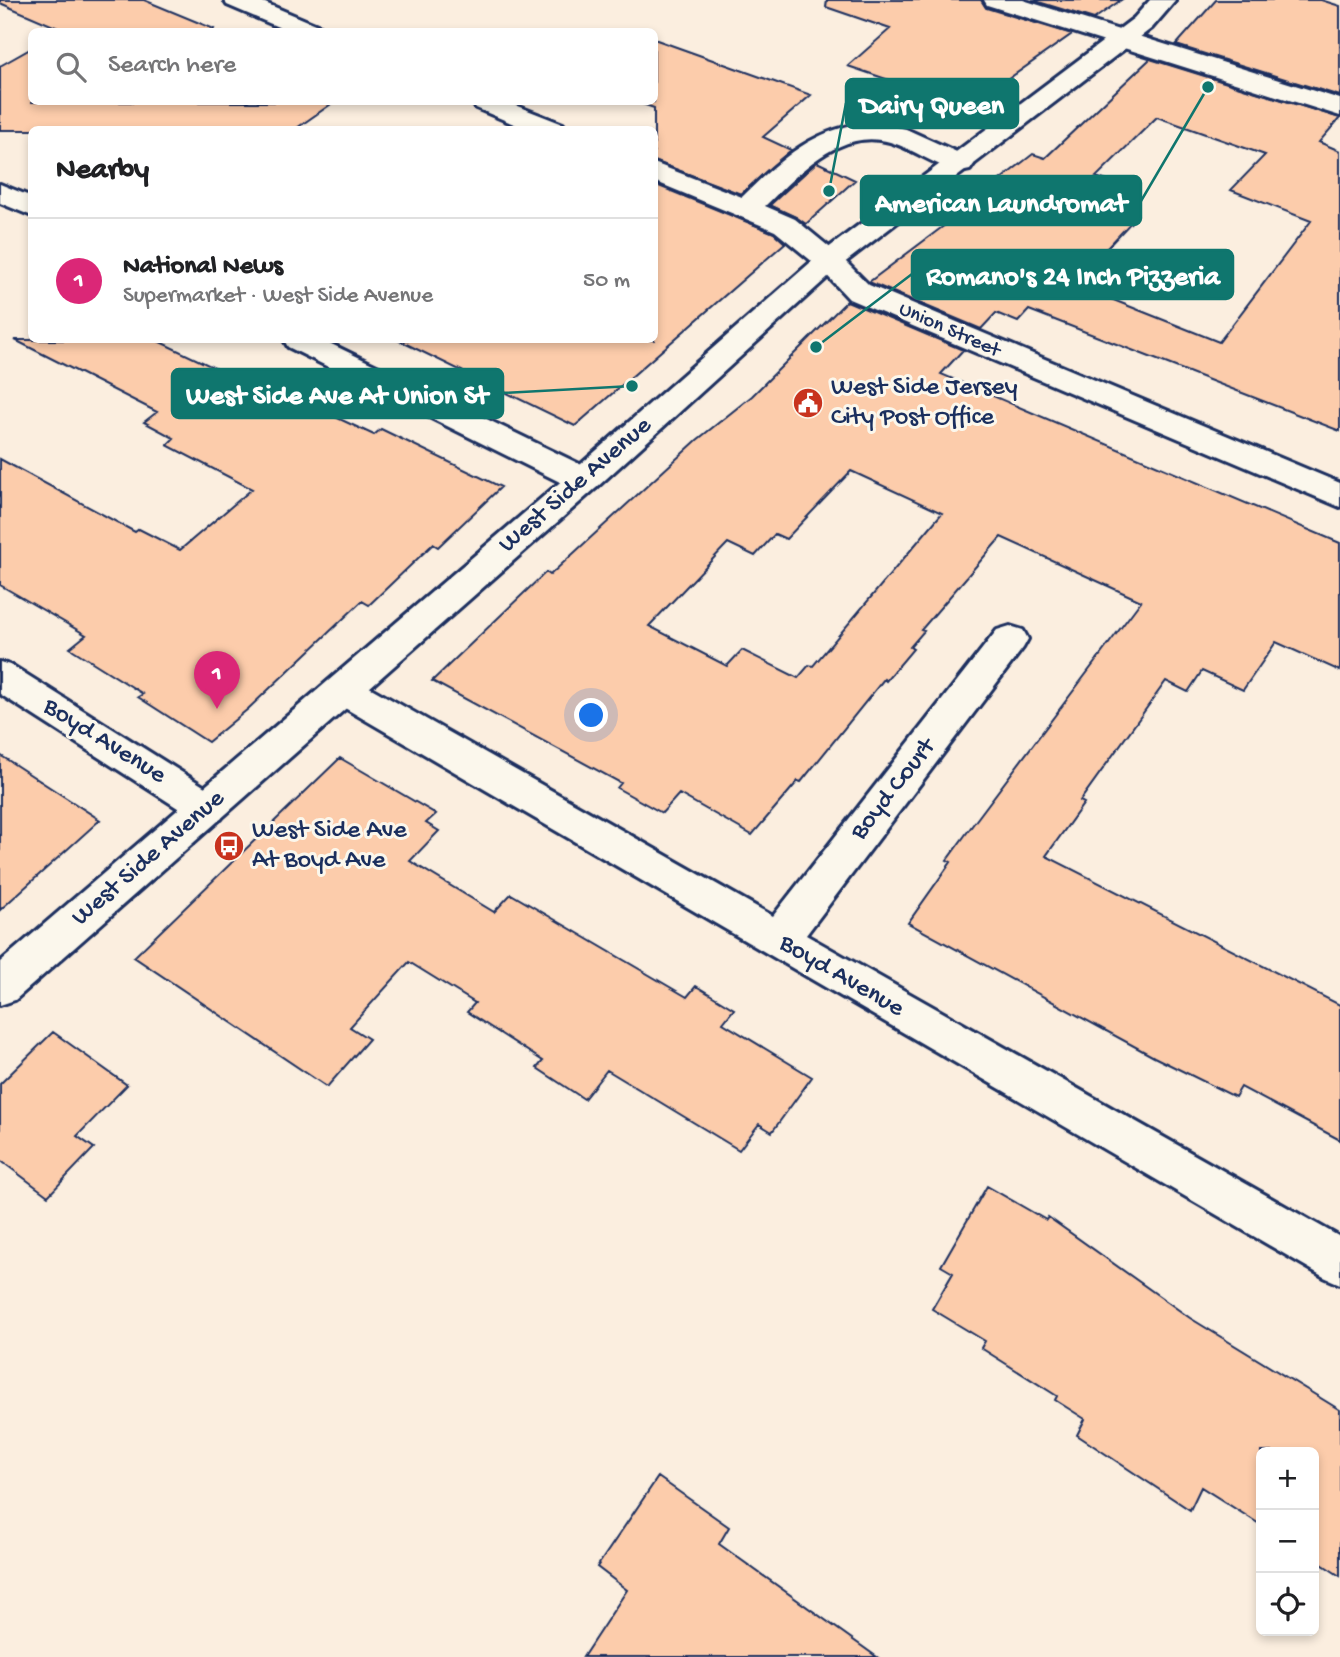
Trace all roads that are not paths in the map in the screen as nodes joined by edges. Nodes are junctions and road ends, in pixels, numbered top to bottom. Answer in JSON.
{"nodes":[{"id":1,"x":236,"y":0,"type":"edge"},
{"id":2,"x":996,"y":0,"type":"edge"},
{"id":3,"x":1164,"y":0,"type":"edge"},
{"id":4,"x":303,"y":28,"type":"edge"},
{"id":5,"x":1122,"y":38,"type":"junction"},
{"id":6,"x":492,"y":105,"type":"edge"},
{"id":7,"x":1340,"y":108,"type":"edge"},
{"id":8,"x":543,"y":126,"type":"edge"},
{"id":9,"x":960,"y":164,"type":"junction"},
{"id":10,"x":658,"y":173,"type":"edge"},
{"id":11,"x":0,"y":192,"type":"edge"},
{"id":12,"x":28,"y":206,"type":"edge"},
{"id":13,"x":747,"y":208,"type":"junction"},
{"id":14,"x":829,"y":261,"type":"junction"},
{"id":15,"x":305,"y":343,"type":"edge"},
{"id":16,"x":584,"y":480,"type":"junction"},
{"id":17,"x":1340,"y":496,"type":"edge"},
{"id":18,"x":1010,"y":639,"type":"dead end"},
{"id":19,"x":0,"y":676,"type":"edge"},
{"id":20,"x":344,"y":690,"type":"junction"},
{"id":21,"x":208,"y":808,"type":"junction"},
{"id":22,"x":778,"y":940,"type":"junction"},
{"id":23,"x":0,"y":987,"type":"edge"},
{"id":24,"x":1340,"y":1262,"type":"edge"}],
"edges":[{"from":1,"to":4,"type":"street"},
{"from":2,"to":5,"type":"street"},
{"from":3,"to":5,"type":"street","name":"West Side Avenue"},
{"from":5,"to":7,"type":"street"},
{"from":5,"to":9,"type":"street","name":"West Side Avenue"},
{"from":6,"to":8,"type":"street"},
{"from":9,"to":13,"type":"street"},
{"from":9,"to":14,"type":"street","name":"West Side Avenue"},
{"from":10,"to":13,"type":"street","name":"Union Street"},
{"from":11,"to":12,"type":"street"},
{"from":13,"to":14,"type":"street","name":"Union Street"},
{"from":14,"to":16,"type":"street","name":"West Side Avenue"},
{"from":14,"to":17,"type":"street","name":"Union Street"},
{"from":15,"to":16,"type":"street"},
{"from":16,"to":20,"type":"street","name":"West Side Avenue"},
{"from":18,"to":22,"type":"street","name":"Boyd Court"},
{"from":19,"to":21,"type":"street","name":"Boyd Avenue"},
{"from":20,"to":21,"type":"street","name":"West Side Avenue"},
{"from":20,"to":22,"type":"street","name":"Boyd Avenue"},
{"from":21,"to":23,"type":"street","name":"West Side Avenue"},
{"from":22,"to":24,"type":"street","name":"Boyd Avenue"}]}
